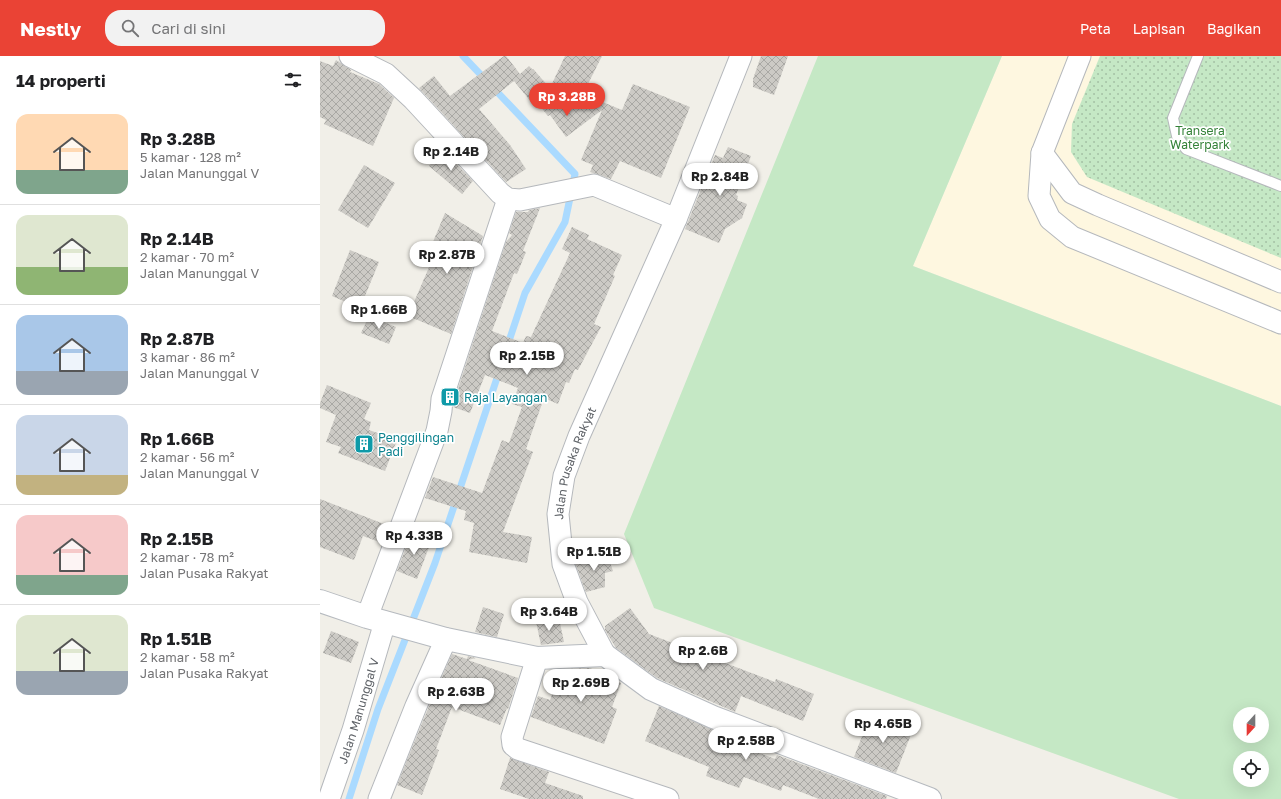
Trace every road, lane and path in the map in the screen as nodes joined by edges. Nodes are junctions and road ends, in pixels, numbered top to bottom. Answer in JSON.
{"nodes":[{"id":1,"x":350,"y":56,"type":"edge"},
{"id":2,"x":741,"y":56,"type":"edge"},
{"id":3,"x":1080,"y":56,"type":"edge"},
{"id":4,"x":1198,"y":56,"type":"edge"},
{"id":5,"x":1042,"y":153,"type":"junction"},
{"id":6,"x":1281,"y":186,"type":"edge"},
{"id":7,"x":508,"y":199,"type":"junction"},
{"id":8,"x":676,"y":218,"type":"junction"},
{"id":9,"x":1281,"y":282,"type":"edge"},
{"id":10,"x":1281,"y":323,"type":"edge"},
{"id":11,"x":320,"y":601,"type":"edge"},
{"id":12,"x":382,"y":622,"type":"junction"},
{"id":13,"x":441,"y":638,"type":"junction"},
{"id":14,"x":605,"y":655,"type":"junction"},
{"id":15,"x":537,"y":658,"type":"junction"},
{"id":16,"x":329,"y":799,"type":"edge"},
{"id":17,"x":379,"y":799,"type":"edge"},
{"id":18,"x":668,"y":799,"type":"edge"},
{"id":19,"x":930,"y":799,"type":"edge"}],
"edges":[{"from":1,"to":7,"type":"street"},
{"from":2,"to":8,"type":"street","name":"Jalan Pusaka Rakyat"},
{"from":3,"to":5,"type":"street"},
{"from":4,"to":6,"type":"lane"},
{"from":5,"to":9,"type":"street"},
{"from":5,"to":10,"type":"street"},
{"from":7,"to":8,"type":"street"},
{"from":7,"to":12,"type":"street","name":"Jalan Manunggal V"},
{"from":8,"to":14,"type":"street","name":"Jalan Pusaka Rakyat"},
{"from":11,"to":12,"type":"street"},
{"from":12,"to":13,"type":"street"},
{"from":12,"to":16,"type":"street","name":"Jalan Manunggal V"},
{"from":13,"to":15,"type":"street"},
{"from":13,"to":17,"type":"street"},
{"from":14,"to":15,"type":"street"},
{"from":14,"to":19,"type":"street","name":"Jalan Pusaka Rakyat"},
{"from":15,"to":18,"type":"street"}]}
